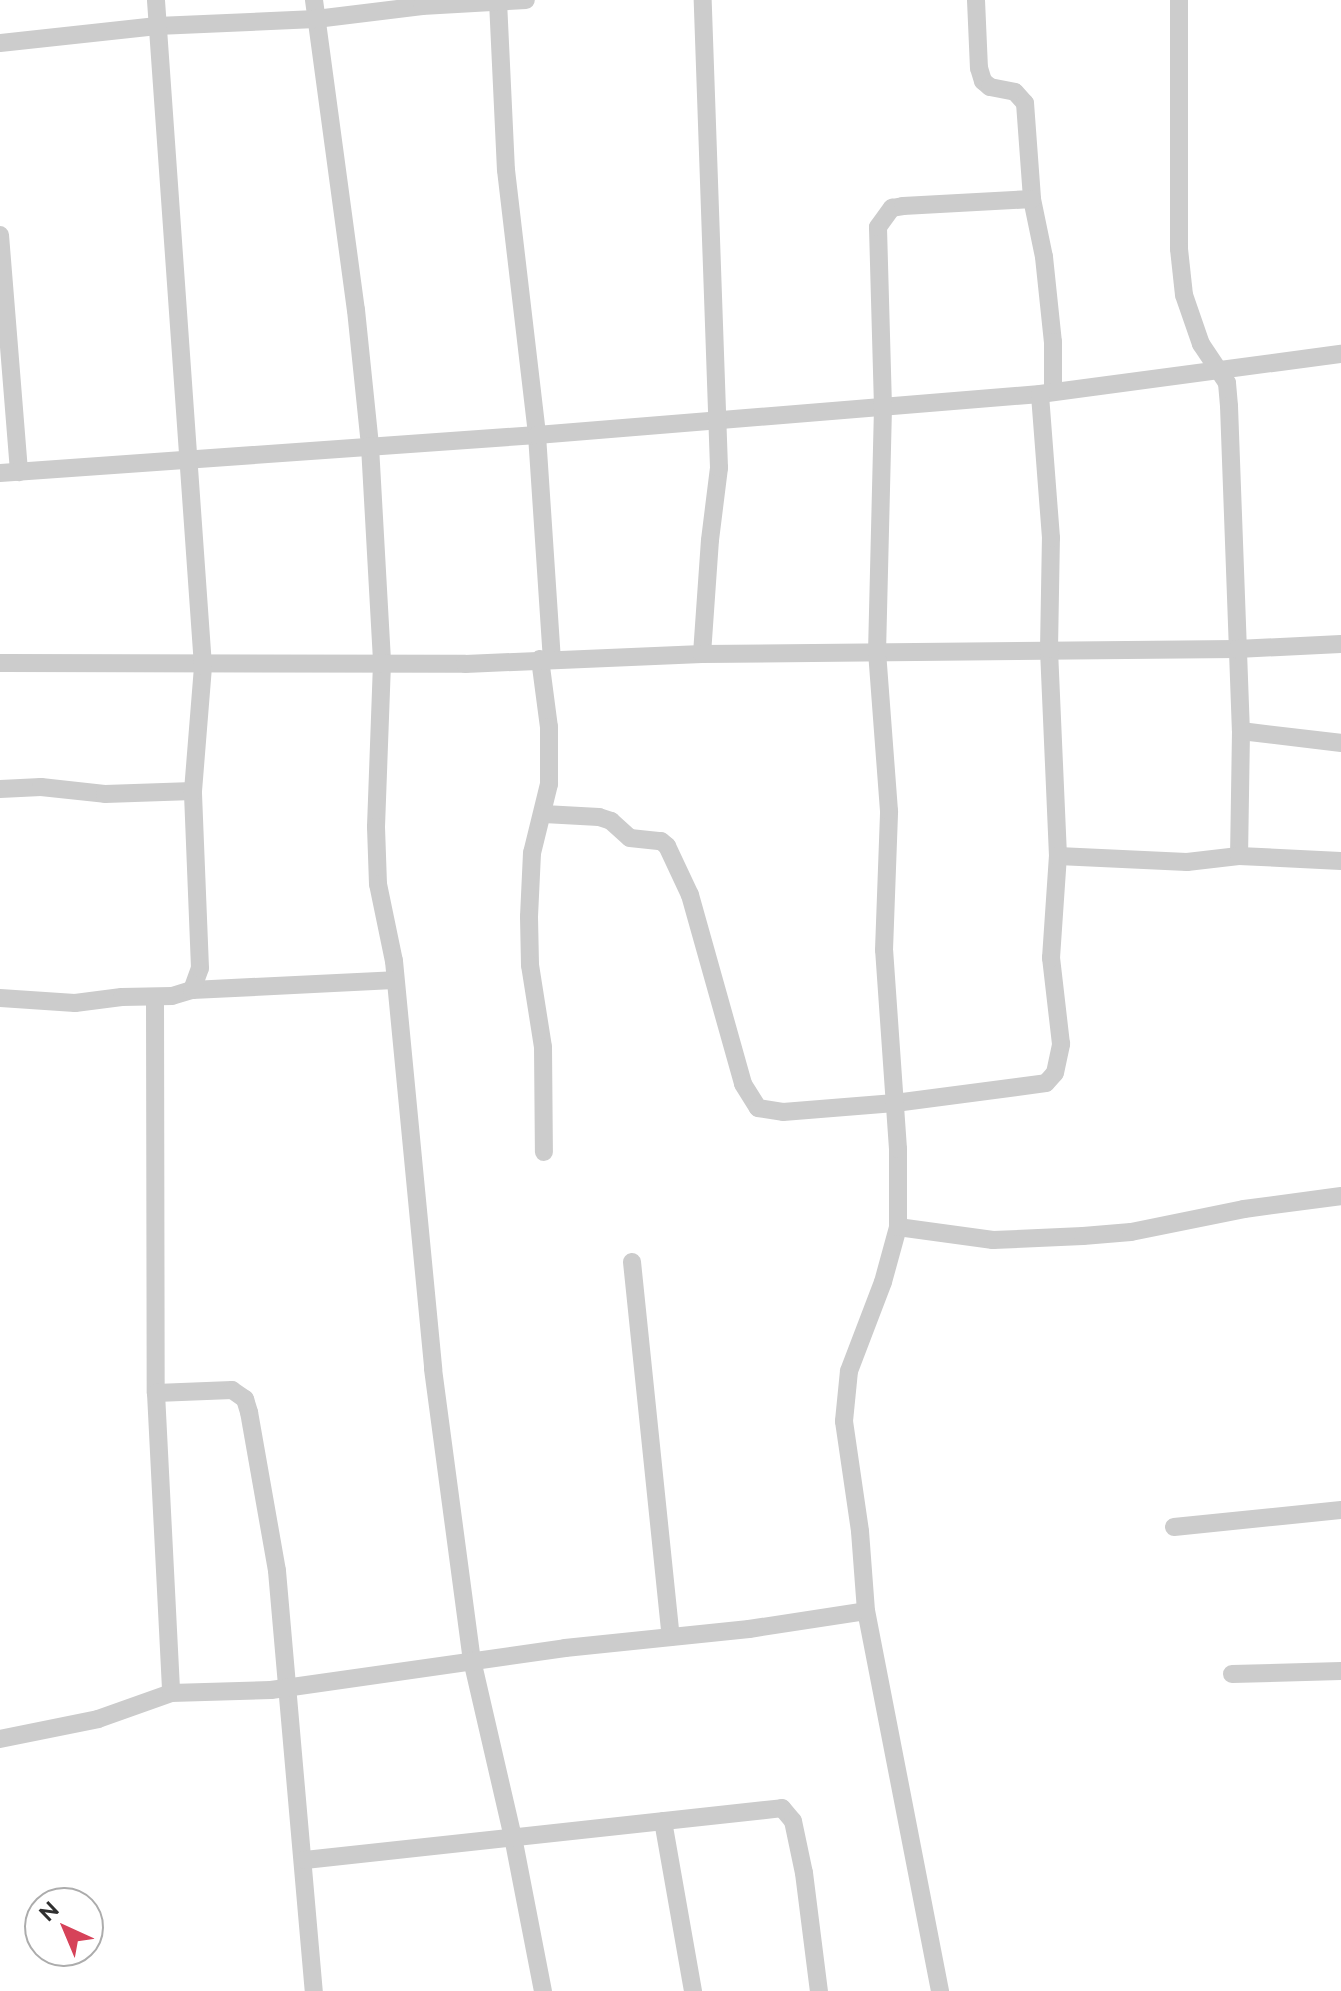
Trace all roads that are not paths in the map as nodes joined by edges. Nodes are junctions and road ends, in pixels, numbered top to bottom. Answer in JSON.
{"nodes":[{"id":1,"x":156,"y":0,"type":"edge"},
{"id":2,"x":314,"y":0,"type":"edge"},
{"id":3,"x":526,"y":0,"type":"edge"},
{"id":4,"x":703,"y":0,"type":"edge"},
{"id":5,"x":976,"y":0,"type":"edge"},
{"id":6,"x":1179,"y":0,"type":"edge"},
{"id":7,"x":498,"y":1,"type":"edge"},
{"id":8,"x":316,"y":19,"type":"junction"},
{"id":9,"x":157,"y":26,"type":"junction"},
{"id":10,"x":0,"y":43,"type":"edge"},
{"id":11,"x":1032,"y":199,"type":"junction"},
{"id":12,"x":0,"y":235,"type":"edge"},
{"id":13,"x":1341,"y":354,"type":"edge"},
{"id":14,"x":1217,"y":368,"type":"junction"},
{"id":15,"x":1046,"y":393,"type":"junction"},
{"id":16,"x":883,"y":407,"type":"junction"},
{"id":17,"x":718,"y":420,"type":"junction"},
{"id":18,"x":537,"y":435,"type":"junction"},
{"id":19,"x":370,"y":446,"type":"junction"},
{"id":20,"x":186,"y":457,"type":"junction"},
{"id":21,"x":9,"y":472,"type":"edge"},
{"id":22,"x":1341,"y":644,"type":"edge"},
{"id":23,"x":1049,"y":649,"type":"junction"},
{"id":24,"x":1237,"y":649,"type":"junction"},
{"id":25,"x":877,"y":653,"type":"junction"},
{"id":26,"x":702,"y":654,"type":"junction"},
{"id":27,"x":546,"y":659,"type":"junction"},
{"id":28,"x":0,"y":663,"type":"edge"},
{"id":29,"x":382,"y":663,"type":"junction"},
{"id":30,"x":203,"y":666,"type":"junction"},
{"id":31,"x":1241,"y":731,"type":"junction"},
{"id":32,"x":1341,"y":743,"type":"edge"},
{"id":33,"x":0,"y":789,"type":"edge"},
{"id":34,"x":193,"y":791,"type":"junction"},
{"id":35,"x":544,"y":814,"type":"junction"},
{"id":36,"x":1058,"y":856,"type":"junction"},
{"id":37,"x":1239,"y":856,"type":"junction"},
{"id":38,"x":1341,"y":861,"type":"edge"},
{"id":39,"x":394,"y":980,"type":"junction"},
{"id":40,"x":192,"y":990,"type":"junction"},
{"id":41,"x":155,"y":997,"type":"junction"},
{"id":42,"x":0,"y":998,"type":"edge"},
{"id":43,"x":895,"y":1103,"type":"junction"},
{"id":44,"x":544,"y":1152,"type":"dead end"},
{"id":45,"x":1341,"y":1196,"type":"edge"},
{"id":46,"x":898,"y":1227,"type":"junction"},
{"id":47,"x":632,"y":1262,"type":"dead end"},
{"id":48,"x":156,"y":1393,"type":"junction"},
{"id":49,"x":1341,"y":1510,"type":"edge"},
{"id":50,"x":1174,"y":1527,"type":"dead end"},
{"id":51,"x":866,"y":1611,"type":"junction"},
{"id":52,"x":671,"y":1637,"type":"junction"},
{"id":53,"x":472,"y":1660,"type":"junction"},
{"id":54,"x":1341,"y":1671,"type":"edge"},
{"id":55,"x":1232,"y":1674,"type":"dead end"},
{"id":56,"x":285,"y":1686,"type":"junction"},
{"id":57,"x":171,"y":1693,"type":"junction"},
{"id":58,"x":1,"y":1734,"type":"edge"},
{"id":59,"x":663,"y":1821,"type":"junction"},
{"id":60,"x":513,"y":1837,"type":"junction"},
{"id":61,"x":305,"y":1860,"type":"junction"},
{"id":62,"x":314,"y":1991,"type":"edge"},
{"id":63,"x":543,"y":1991,"type":"edge"},
{"id":64,"x":693,"y":1991,"type":"edge"},
{"id":65,"x":819,"y":1991,"type":"edge"},
{"id":66,"x":940,"y":1991,"type":"edge"}],
"edges":[{"from":1,"to":9,"type":"street"},
{"from":2,"to":8,"type":"street"},
{"from":3,"to":7,"type":"street"},
{"from":4,"to":17,"type":"street"},
{"from":5,"to":11,"type":"street"},
{"from":6,"to":14,"type":"street"},
{"from":7,"to":8,"type":"street"},
{"from":7,"to":18,"type":"street"},
{"from":8,"to":9,"type":"street"},
{"from":8,"to":19,"type":"street"},
{"from":9,"to":10,"type":"street"},
{"from":9,"to":20,"type":"street"},
{"from":11,"to":15,"type":"street"},
{"from":11,"to":16,"type":"street"},
{"from":12,"to":21,"type":"street"},
{"from":13,"to":14,"type":"street"},
{"from":14,"to":15,"type":"street"},
{"from":14,"to":24,"type":"street"},
{"from":15,"to":16,"type":"street"},
{"from":15,"to":23,"type":"street"},
{"from":16,"to":17,"type":"street"},
{"from":16,"to":25,"type":"street"},
{"from":17,"to":18,"type":"street"},
{"from":17,"to":26,"type":"street"},
{"from":18,"to":19,"type":"street"},
{"from":18,"to":27,"type":"street"},
{"from":19,"to":20,"type":"street"},
{"from":19,"to":29,"type":"street"},
{"from":20,"to":21,"type":"street"},
{"from":20,"to":30,"type":"street"},
{"from":22,"to":24,"type":"street"},
{"from":23,"to":24,"type":"street"},
{"from":23,"to":25,"type":"street"},
{"from":23,"to":36,"type":"street"},
{"from":24,"to":31,"type":"street"},
{"from":25,"to":26,"type":"street"},
{"from":25,"to":43,"type":"street"},
{"from":26,"to":27,"type":"street"},
{"from":27,"to":29,"type":"street"},
{"from":27,"to":35,"type":"street"},
{"from":28,"to":30,"type":"street"},
{"from":29,"to":30,"type":"street"},
{"from":29,"to":39,"type":"street"},
{"from":30,"to":34,"type":"street"},
{"from":31,"to":32,"type":"street"},
{"from":31,"to":37,"type":"street"},
{"from":33,"to":34,"type":"street"},
{"from":34,"to":40,"type":"street"},
{"from":35,"to":43,"type":"street"},
{"from":35,"to":44,"type":"street"},
{"from":36,"to":37,"type":"street"},
{"from":36,"to":43,"type":"street"},
{"from":37,"to":38,"type":"street"},
{"from":39,"to":40,"type":"street"},
{"from":39,"to":53,"type":"street"},
{"from":40,"to":41,"type":"street"},
{"from":41,"to":42,"type":"street"},
{"from":41,"to":48,"type":"street"},
{"from":43,"to":46,"type":"street"},
{"from":45,"to":46,"type":"street"},
{"from":46,"to":51,"type":"street"},
{"from":47,"to":52,"type":"street"},
{"from":48,"to":56,"type":"street"},
{"from":48,"to":57,"type":"street"},
{"from":49,"to":50,"type":"street"},
{"from":51,"to":52,"type":"street"},
{"from":51,"to":66,"type":"street"},
{"from":52,"to":53,"type":"street"},
{"from":53,"to":56,"type":"street"},
{"from":53,"to":60,"type":"street"},
{"from":54,"to":55,"type":"street"},
{"from":56,"to":57,"type":"street"},
{"from":56,"to":61,"type":"street"},
{"from":57,"to":58,"type":"street"},
{"from":59,"to":60,"type":"street"},
{"from":59,"to":64,"type":"street"},
{"from":59,"to":65,"type":"street"},
{"from":60,"to":61,"type":"street"},
{"from":60,"to":63,"type":"street"},
{"from":61,"to":62,"type":"street"}]}
